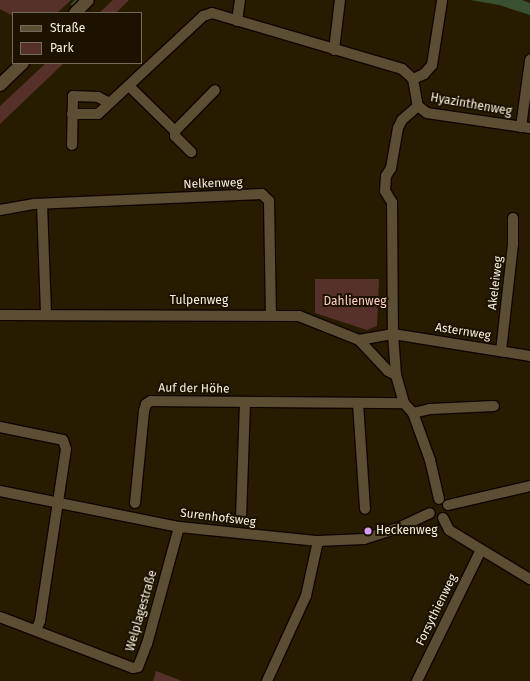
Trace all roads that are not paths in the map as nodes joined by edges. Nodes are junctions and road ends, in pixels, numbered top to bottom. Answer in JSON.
{"nodes":[{"id":1,"x":88,"y":0,"type":"edge"},
{"id":2,"x":240,"y":0,"type":"edge"},
{"id":3,"x":340,"y":0,"type":"edge"},
{"id":4,"x":442,"y":1,"type":"dead end"},
{"id":5,"x":76,"y":12,"type":"edge"},
{"id":6,"x":237,"y":21,"type":"junction"},
{"id":7,"x":334,"y":50,"type":"junction"},
{"id":8,"x":530,"y":60,"type":"edge"},
{"id":9,"x":22,"y":64,"type":"edge"},
{"id":10,"x":413,"y":79,"type":"junction"},
{"id":11,"x":0,"y":85,"type":"edge"},
{"id":12,"x":130,"y":86,"type":"junction"},
{"id":13,"x":215,"y":90,"type":"dead end"},
{"id":14,"x":110,"y":103,"type":"junction"},
{"id":15,"x":418,"y":106,"type":"junction"},
{"id":16,"x":72,"y":114,"type":"junction"},
{"id":17,"x":525,"y":128,"type":"edge"},
{"id":18,"x":175,"y":131,"type":"junction"},
{"id":19,"x":72,"y":145,"type":"dead end"},
{"id":20,"x":191,"y":152,"type":"dead end"},
{"id":21,"x":42,"y":204,"type":"junction"},
{"id":22,"x":0,"y":210,"type":"edge"},
{"id":23,"x":513,"y":218,"type":"dead end"},
{"id":24,"x":271,"y":314,"type":"junction"},
{"id":25,"x":0,"y":315,"type":"edge"},
{"id":26,"x":46,"y":315,"type":"junction"},
{"id":27,"x":393,"y":334,"type":"junction"},
{"id":28,"x":359,"y":340,"type":"junction"},
{"id":29,"x":501,"y":351,"type":"junction"},
{"id":30,"x":530,"y":356,"type":"edge"},
{"id":31,"x":396,"y":375,"type":"junction"},
{"id":32,"x":245,"y":403,"type":"junction"},
{"id":33,"x":358,"y":403,"type":"junction"},
{"id":34,"x":404,"y":403,"type":"junction"},
{"id":35,"x":494,"y":406,"type":"dead end"},
{"id":36,"x":413,"y":413,"type":"junction"},
{"id":37,"x":0,"y":427,"type":"edge"},
{"id":38,"x":530,"y":486,"type":"edge"},
{"id":39,"x":0,"y":491,"type":"edge"},
{"id":40,"x":439,"y":499,"type":"junction"},
{"id":41,"x":57,"y":502,"type":"junction"},
{"id":42,"x":135,"y":503,"type":"dead end"},
{"id":43,"x":448,"y":506,"type":"junction"},
{"id":44,"x":365,"y":509,"type":"dead end"},
{"id":45,"x":430,"y":513,"type":"junction"},
{"id":46,"x":241,"y":518,"type":"dead end"},
{"id":47,"x":443,"y":518,"type":"junction"},
{"id":48,"x":179,"y":527,"type":"junction"},
{"id":49,"x":318,"y":542,"type":"junction"},
{"id":50,"x":481,"y":550,"type":"junction"},
{"id":51,"x":530,"y":579,"type":"edge"},
{"id":52,"x":0,"y":617,"type":"edge"},
{"id":53,"x":36,"y":630,"type":"junction"},
{"id":54,"x":268,"y":681,"type":"edge"},
{"id":55,"x":417,"y":681,"type":"edge"}],
"edges":[{"from":1,"to":5,"type":"street"},
{"from":2,"to":6,"type":"street"},
{"from":3,"to":7,"type":"street"},
{"from":4,"to":10,"type":"street"},
{"from":6,"to":7,"type":"street"},
{"from":6,"to":12,"type":"street"},
{"from":7,"to":10,"type":"street"},
{"from":8,"to":17,"type":"street","name":"Hyazinthenweg"},
{"from":9,"to":11,"type":"street"},
{"from":10,"to":15,"type":"street"},
{"from":12,"to":14,"type":"street"},
{"from":12,"to":18,"type":"street"},
{"from":13,"to":18,"type":"street"},
{"from":14,"to":16,"type":"street"},
{"from":14,"to":16,"type":"street"},
{"from":15,"to":17,"type":"street","name":"Hyazinthenweg"},
{"from":15,"to":27,"type":"street"},
{"from":16,"to":19,"type":"street"},
{"from":18,"to":20,"type":"street"},
{"from":21,"to":22,"type":"street","name":"Nelkenweg"},
{"from":21,"to":24,"type":"street","name":"Nelkenweg"},
{"from":21,"to":26,"type":"street"},
{"from":23,"to":29,"type":"street","name":"Akeleiweg"},
{"from":24,"to":26,"type":"street","name":"Tulpenweg"},
{"from":24,"to":28,"type":"street","name":"Tulpenweg"},
{"from":25,"to":26,"type":"street","name":"Tulpenweg"},
{"from":27,"to":28,"type":"street"},
{"from":27,"to":29,"type":"street","name":"Asternweg"},
{"from":27,"to":31,"type":"street"},
{"from":28,"to":31,"type":"street"},
{"from":29,"to":30,"type":"street","name":"Asternweg"},
{"from":31,"to":34,"type":"street"},
{"from":32,"to":33,"type":"street","name":"Auf der Höhe"},
{"from":32,"to":42,"type":"street","name":"Auf der Höhe"},
{"from":32,"to":46,"type":"street","name":"Auf der Höhe"},
{"from":33,"to":34,"type":"street","name":"Auf der Höhe"},
{"from":33,"to":44,"type":"street"},
{"from":34,"to":36,"type":"street"},
{"from":35,"to":36,"type":"street"},
{"from":36,"to":40,"type":"street"},
{"from":37,"to":41,"type":"street"},
{"from":38,"to":43,"type":"street"},
{"from":39,"to":41,"type":"street","name":"Surenhofsweg"},
{"from":40,"to":43,"type":"street"},
{"from":40,"to":45,"type":"street"},
{"from":41,"to":48,"type":"street","name":"Surenhofsweg"},
{"from":41,"to":53,"type":"street"},
{"from":43,"to":47,"type":"street"},
{"from":45,"to":47,"type":"street"},
{"from":45,"to":49,"type":"street","name":"Surenhofsweg"},
{"from":47,"to":50,"type":"street"},
{"from":48,"to":49,"type":"street","name":"Surenhofsweg"},
{"from":48,"to":53,"type":"street","name":"Welplagestraße"},
{"from":49,"to":54,"type":"street"},
{"from":50,"to":51,"type":"street"},
{"from":50,"to":55,"type":"street","name":"Forsythienweg"},
{"from":52,"to":53,"type":"street","name":"Welplagestraße"}]}
